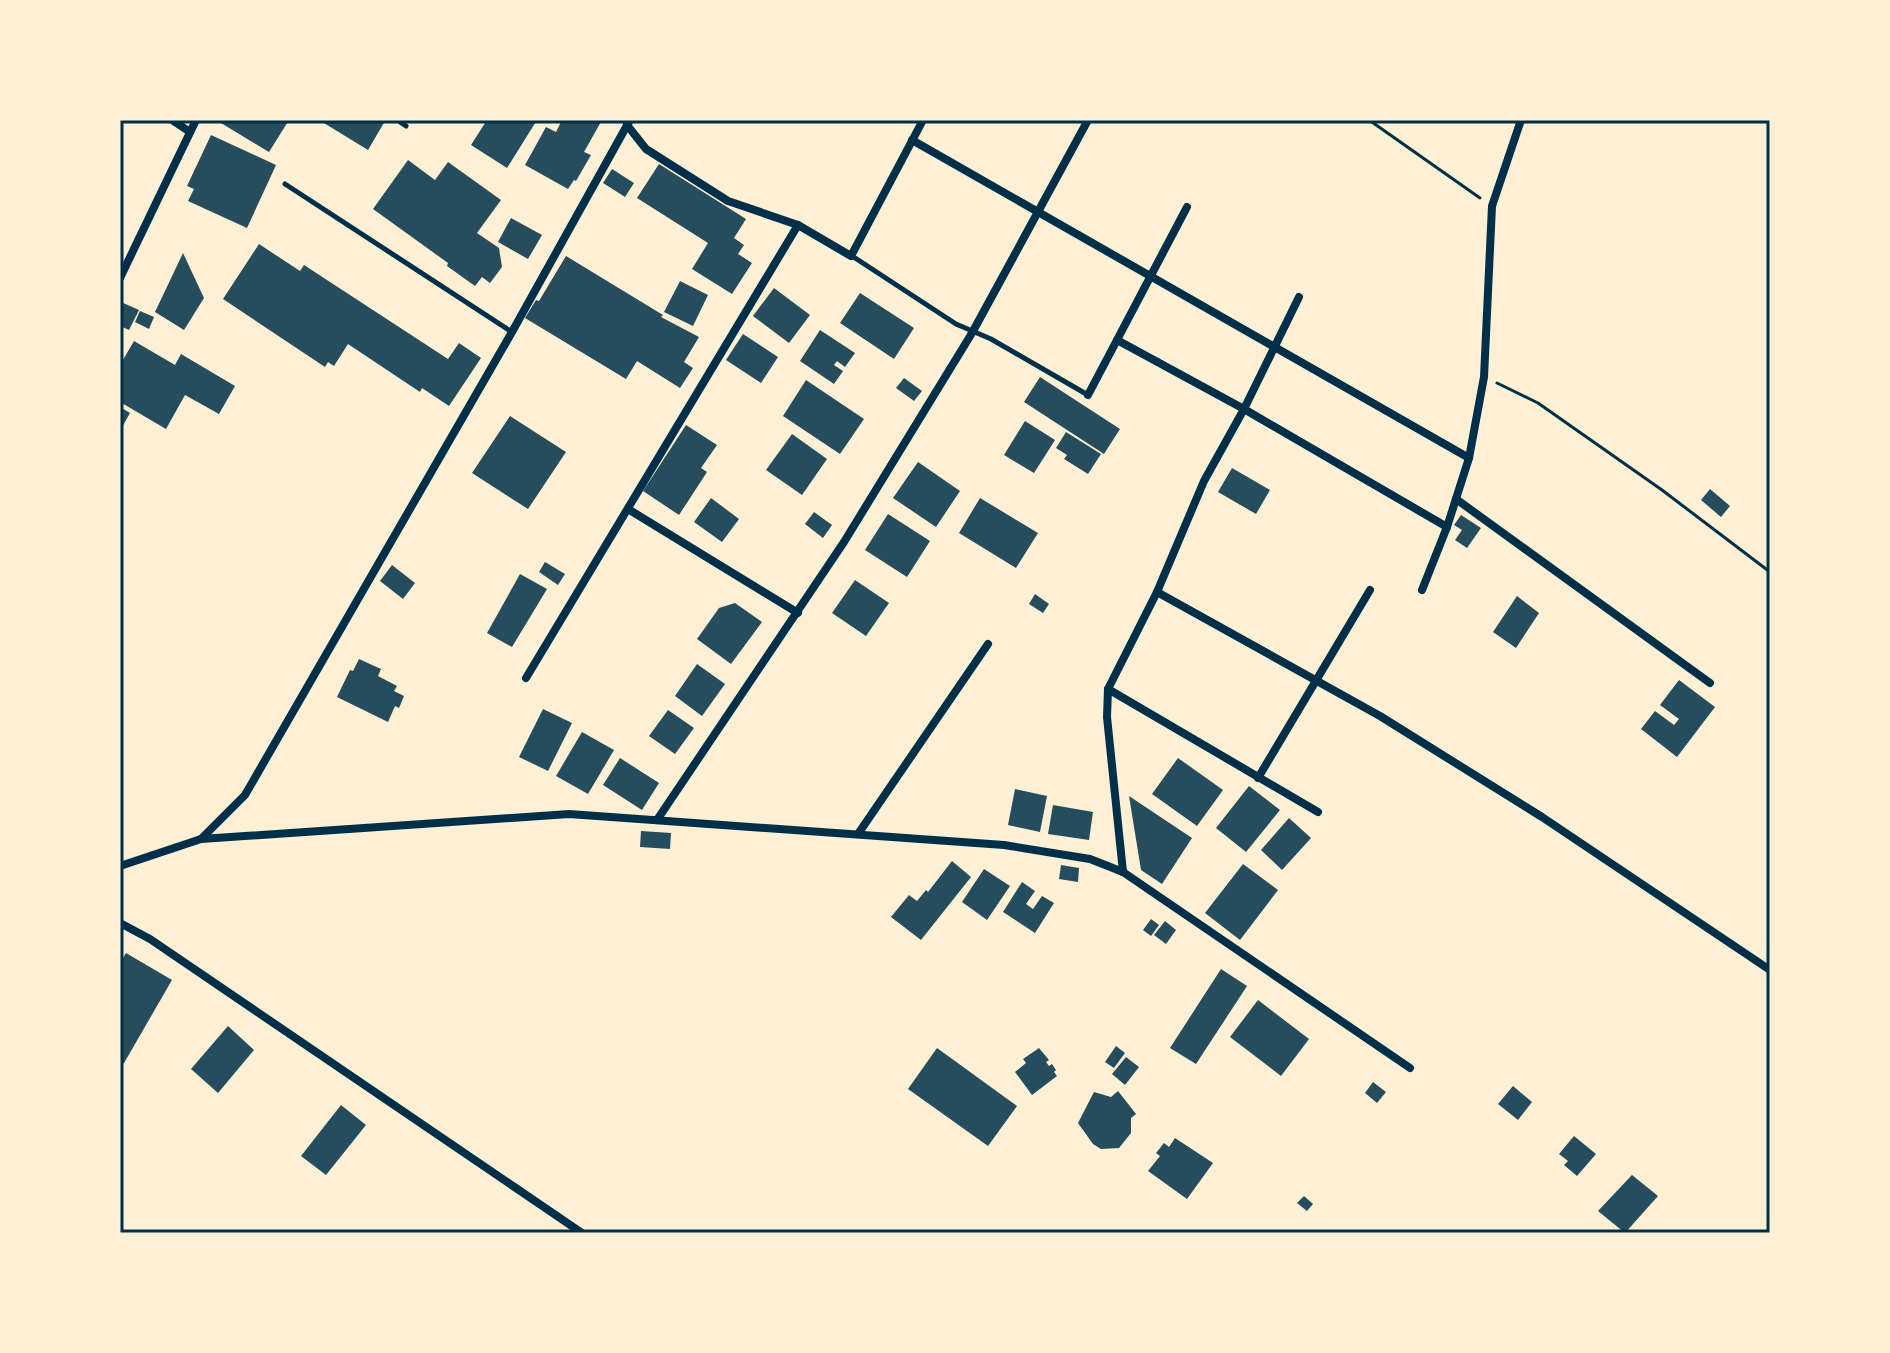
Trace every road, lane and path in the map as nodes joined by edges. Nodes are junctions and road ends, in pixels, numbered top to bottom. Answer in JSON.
{"nodes":[{"id":1,"x":172,"y":120,"type":"edge"},
{"id":2,"x":196,"y":120,"type":"edge"},
{"id":3,"x":397,"y":120,"type":"edge"},
{"id":4,"x":923,"y":120,"type":"edge"},
{"id":5,"x":1088,"y":120,"type":"edge"},
{"id":6,"x":1369,"y":120,"type":"edge"},
{"id":7,"x":1521,"y":120,"type":"edge"},
{"id":8,"x":629,"y":122,"type":"edge"},
{"id":9,"x":406,"y":126,"type":"dead end"},
{"id":10,"x":190,"y":132,"type":"junction"},
{"id":11,"x":912,"y":140,"type":"junction"},
{"id":12,"x":285,"y":184,"type":"dead end"},
{"id":13,"x":1492,"y":206,"type":"junction"},
{"id":14,"x":1187,"y":207,"type":"dead end"},
{"id":15,"x":1037,"y":212,"type":"junction"},
{"id":16,"x":798,"y":225,"type":"junction"},
{"id":17,"x":851,"y":256,"type":"junction"},
{"id":18,"x":1149,"y":276,"type":"junction"},
{"id":19,"x":120,"y":278,"type":"edge"},
{"id":20,"x":1299,"y":297,"type":"dead end"},
{"id":21,"x":512,"y":332,"type":"junction"},
{"id":22,"x":972,"y":333,"type":"junction"},
{"id":23,"x":1117,"y":340,"type":"junction"},
{"id":24,"x":1274,"y":348,"type":"junction"},
{"id":25,"x":1484,"y":377,"type":"junction"},
{"id":26,"x":1088,"y":395,"type":"joint"},
{"id":27,"x":1244,"y":409,"type":"junction"},
{"id":28,"x":1469,"y":458,"type":"junction"},
{"id":29,"x":1456,"y":499,"type":"junction"},
{"id":30,"x":628,"y":509,"type":"junction"},
{"id":31,"x":1447,"y":527,"type":"junction"},
{"id":32,"x":1770,"y":572,"type":"edge"},
{"id":33,"x":1370,"y":590,"type":"dead end"},
{"id":34,"x":1422,"y":590,"type":"dead end"},
{"id":35,"x":1157,"y":592,"type":"junction"},
{"id":36,"x":798,"y":613,"type":"junction"},
{"id":37,"x":988,"y":644,"type":"dead end"},
{"id":38,"x":526,"y":678,"type":"dead end"},
{"id":39,"x":1316,"y":680,"type":"junction"},
{"id":40,"x":1710,"y":683,"type":"dead end"},
{"id":41,"x":1108,"y":689,"type":"junction"},
{"id":42,"x":1258,"y":778,"type":"junction"},
{"id":43,"x":1318,"y":812,"type":"dead end"},
{"id":44,"x":657,"y":820,"type":"junction"},
{"id":45,"x":858,"y":834,"type":"junction"},
{"id":46,"x":201,"y":839,"type":"junction"},
{"id":47,"x":120,"y":866,"type":"edge"},
{"id":48,"x":1123,"y":872,"type":"junction"},
{"id":49,"x":120,"y":923,"type":"edge"},
{"id":50,"x":1770,"y":970,"type":"edge"},
{"id":51,"x":1410,"y":1068,"type":"dead end"},
{"id":52,"x":582,"y":1233,"type":"edge"}],
"edges":[{"from":1,"to":10,"type":"street"},
{"from":2,"to":10,"type":"street"},
{"from":3,"to":9,"type":"lane"},
{"from":4,"to":11,"type":"street"},
{"from":5,"to":15,"type":"street"},
{"from":6,"to":13,"type":"path"},
{"from":7,"to":13,"type":"street"},
{"from":8,"to":16,"type":"street"},
{"from":8,"to":21,"type":"street"},
{"from":10,"to":19,"type":"street"},
{"from":11,"to":15,"type":"street"},
{"from":11,"to":17,"type":"street"},
{"from":12,"to":21,"type":"lane"},
{"from":13,"to":25,"type":"street"},
{"from":14,"to":18,"type":"street"},
{"from":15,"to":18,"type":"street"},
{"from":15,"to":22,"type":"street"},
{"from":16,"to":17,"type":"street"},
{"from":16,"to":30,"type":"street"},
{"from":17,"to":22,"type":"lane"},
{"from":18,"to":23,"type":"street"},
{"from":18,"to":24,"type":"street"},
{"from":20,"to":24,"type":"street"},
{"from":21,"to":46,"type":"street"},
{"from":22,"to":26,"type":"lane"},
{"from":22,"to":36,"type":"street"},
{"from":23,"to":26,"type":"street"},
{"from":23,"to":27,"type":"street"},
{"from":24,"to":27,"type":"street"},
{"from":24,"to":28,"type":"street"},
{"from":25,"to":28,"type":"street"},
{"from":25,"to":32,"type":"path"},
{"from":27,"to":31,"type":"street"},
{"from":27,"to":35,"type":"street"},
{"from":28,"to":29,"type":"street"},
{"from":29,"to":31,"type":"street"},
{"from":29,"to":40,"type":"street"},
{"from":30,"to":36,"type":"street"},
{"from":30,"to":38,"type":"street"},
{"from":31,"to":34,"type":"street"},
{"from":33,"to":39,"type":"street"},
{"from":35,"to":39,"type":"street"},
{"from":35,"to":41,"type":"street"},
{"from":36,"to":44,"type":"street"},
{"from":37,"to":45,"type":"street"},
{"from":39,"to":42,"type":"street"},
{"from":39,"to":50,"type":"street"},
{"from":41,"to":42,"type":"street"},
{"from":41,"to":48,"type":"street"},
{"from":42,"to":43,"type":"street"},
{"from":44,"to":45,"type":"street"},
{"from":44,"to":46,"type":"street"},
{"from":45,"to":48,"type":"street"},
{"from":46,"to":47,"type":"street"},
{"from":48,"to":51,"type":"street"},
{"from":49,"to":52,"type":"street"}]}
